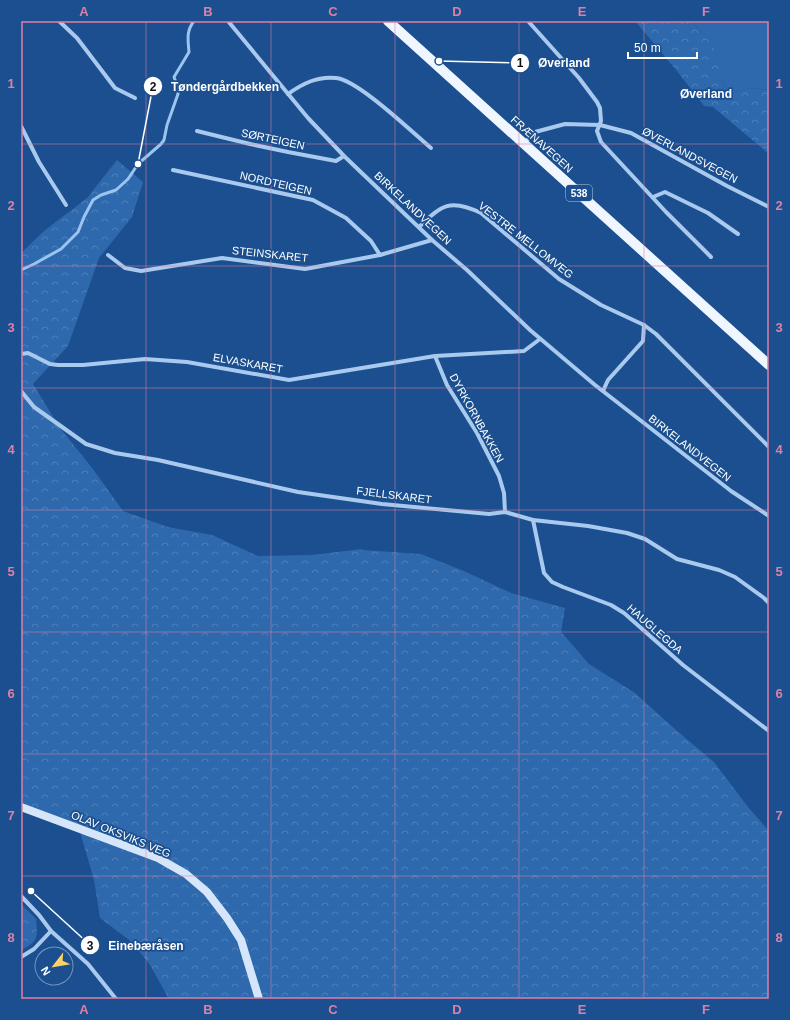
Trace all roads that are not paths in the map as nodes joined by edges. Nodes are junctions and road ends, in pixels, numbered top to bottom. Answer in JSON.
{"nodes":[{"id":1,"x":59,"y":21,"type":"edge"},
{"id":2,"x":228,"y":21,"type":"edge"},
{"id":3,"x":388,"y":21,"type":"edge"},
{"id":4,"x":528,"y":21,"type":"edge"},
{"id":5,"x":288,"y":94,"type":"junction"},
{"id":6,"x":135,"y":98,"type":"dead end"},
{"id":7,"x":600,"y":125,"type":"junction"},
{"id":8,"x":21,"y":126,"type":"edge"},
{"id":9,"x":197,"y":131,"type":"dead end"},
{"id":10,"x":524,"y":143,"type":"junction"},
{"id":11,"x":431,"y":148,"type":"dead end"},
{"id":12,"x":344,"y":156,"type":"junction"},
{"id":13,"x":173,"y":170,"type":"dead end"},
{"id":14,"x":653,"y":198,"type":"junction"},
{"id":15,"x":66,"y":205,"type":"dead end"},
{"id":16,"x":769,"y":207,"type":"edge"},
{"id":17,"x":419,"y":227,"type":"junction"},
{"id":18,"x":738,"y":234,"type":"dead end"},
{"id":19,"x":432,"y":240,"type":"junction"},
{"id":20,"x":108,"y":255,"type":"dead end"},
{"id":21,"x":380,"y":255,"type":"junction"},
{"id":22,"x":711,"y":257,"type":"dead end"},
{"id":23,"x":644,"y":325,"type":"junction"},
{"id":24,"x":540,"y":339,"type":"junction"},
{"id":25,"x":21,"y":354,"type":"edge"},
{"id":26,"x":434,"y":356,"type":"junction"},
{"id":27,"x":769,"y":365,"type":"edge"},
{"id":28,"x":21,"y":391,"type":"edge"},
{"id":29,"x":603,"y":391,"type":"junction"},
{"id":30,"x":769,"y":447,"type":"edge"},
{"id":31,"x":506,"y":512,"type":"junction"},
{"id":32,"x":769,"y":516,"type":"edge"},
{"id":33,"x":533,"y":520,"type":"junction"},
{"id":34,"x":769,"y":603,"type":"edge"},
{"id":35,"x":769,"y":731,"type":"edge"},
{"id":36,"x":21,"y":807,"type":"edge"},
{"id":37,"x":21,"y":896,"type":"edge"},
{"id":38,"x":51,"y":931,"type":"junction"},
{"id":39,"x":21,"y":957,"type":"edge"},
{"id":40,"x":116,"y":999,"type":"edge"},
{"id":41,"x":259,"y":999,"type":"edge"}],
"edges":[{"from":1,"to":6,"type":"street"},
{"from":2,"to":5,"type":"street","name":"BIRKELANDVEGEN"},
{"from":3,"to":10,"type":"main road","name":"FRÆNAVEGEN","number":"538"},
{"from":4,"to":7,"type":"street"},
{"from":5,"to":11,"type":"street"},
{"from":5,"to":12,"type":"street","name":"BIRKELANDVEGEN"},
{"from":7,"to":10,"type":"street","name":"ØVERLANDSVEGEN"},
{"from":7,"to":14,"type":"street"},
{"from":7,"to":16,"type":"street","name":"ØVERLANDSVEGEN"},
{"from":8,"to":15,"type":"street"},
{"from":9,"to":12,"type":"street","name":"SØRTEIGEN"},
{"from":10,"to":27,"type":"main road","name":"FRÆNAVEGEN","number":"538"},
{"from":12,"to":17,"type":"street","name":"BIRKELANDVEGEN"},
{"from":13,"to":21,"type":"street","name":"NORDTEIGEN"},
{"from":14,"to":18,"type":"street"},
{"from":14,"to":22,"type":"street"},
{"from":17,"to":19,"type":"street","name":"BIRKELANDVEGEN"},
{"from":17,"to":23,"type":"street","name":"VESTRE MELLOMVEG"},
{"from":19,"to":21,"type":"street","name":"STEINSKARET"},
{"from":19,"to":24,"type":"street","name":"BIRKELANDVEGEN"},
{"from":20,"to":21,"type":"street","name":"STEINSKARET"},
{"from":23,"to":29,"type":"street"},
{"from":23,"to":30,"type":"street","name":"VESTRE MELLOMVEG"},
{"from":24,"to":26,"type":"street","name":"ELVASKARET"},
{"from":24,"to":29,"type":"street","name":"BIRKELANDVEGEN"},
{"from":25,"to":26,"type":"street","name":"ELVASKARET"},
{"from":26,"to":31,"type":"street","name":"DYRKORNBAKKEN"},
{"from":28,"to":31,"type":"street","name":"FJELLSKARET"},
{"from":29,"to":32,"type":"street","name":"BIRKELANDVEGEN"},
{"from":31,"to":33,"type":"street","name":"FJELLSKARET"},
{"from":33,"to":34,"type":"street","name":"FJELLSKARET"},
{"from":33,"to":35,"type":"street","name":"HAUGLEGDA"},
{"from":36,"to":41,"type":"street","name":"OLAV OKSVIKS VEG"},
{"from":37,"to":38,"type":"street"},
{"from":38,"to":39,"type":"street"},
{"from":38,"to":40,"type":"street"}]}
